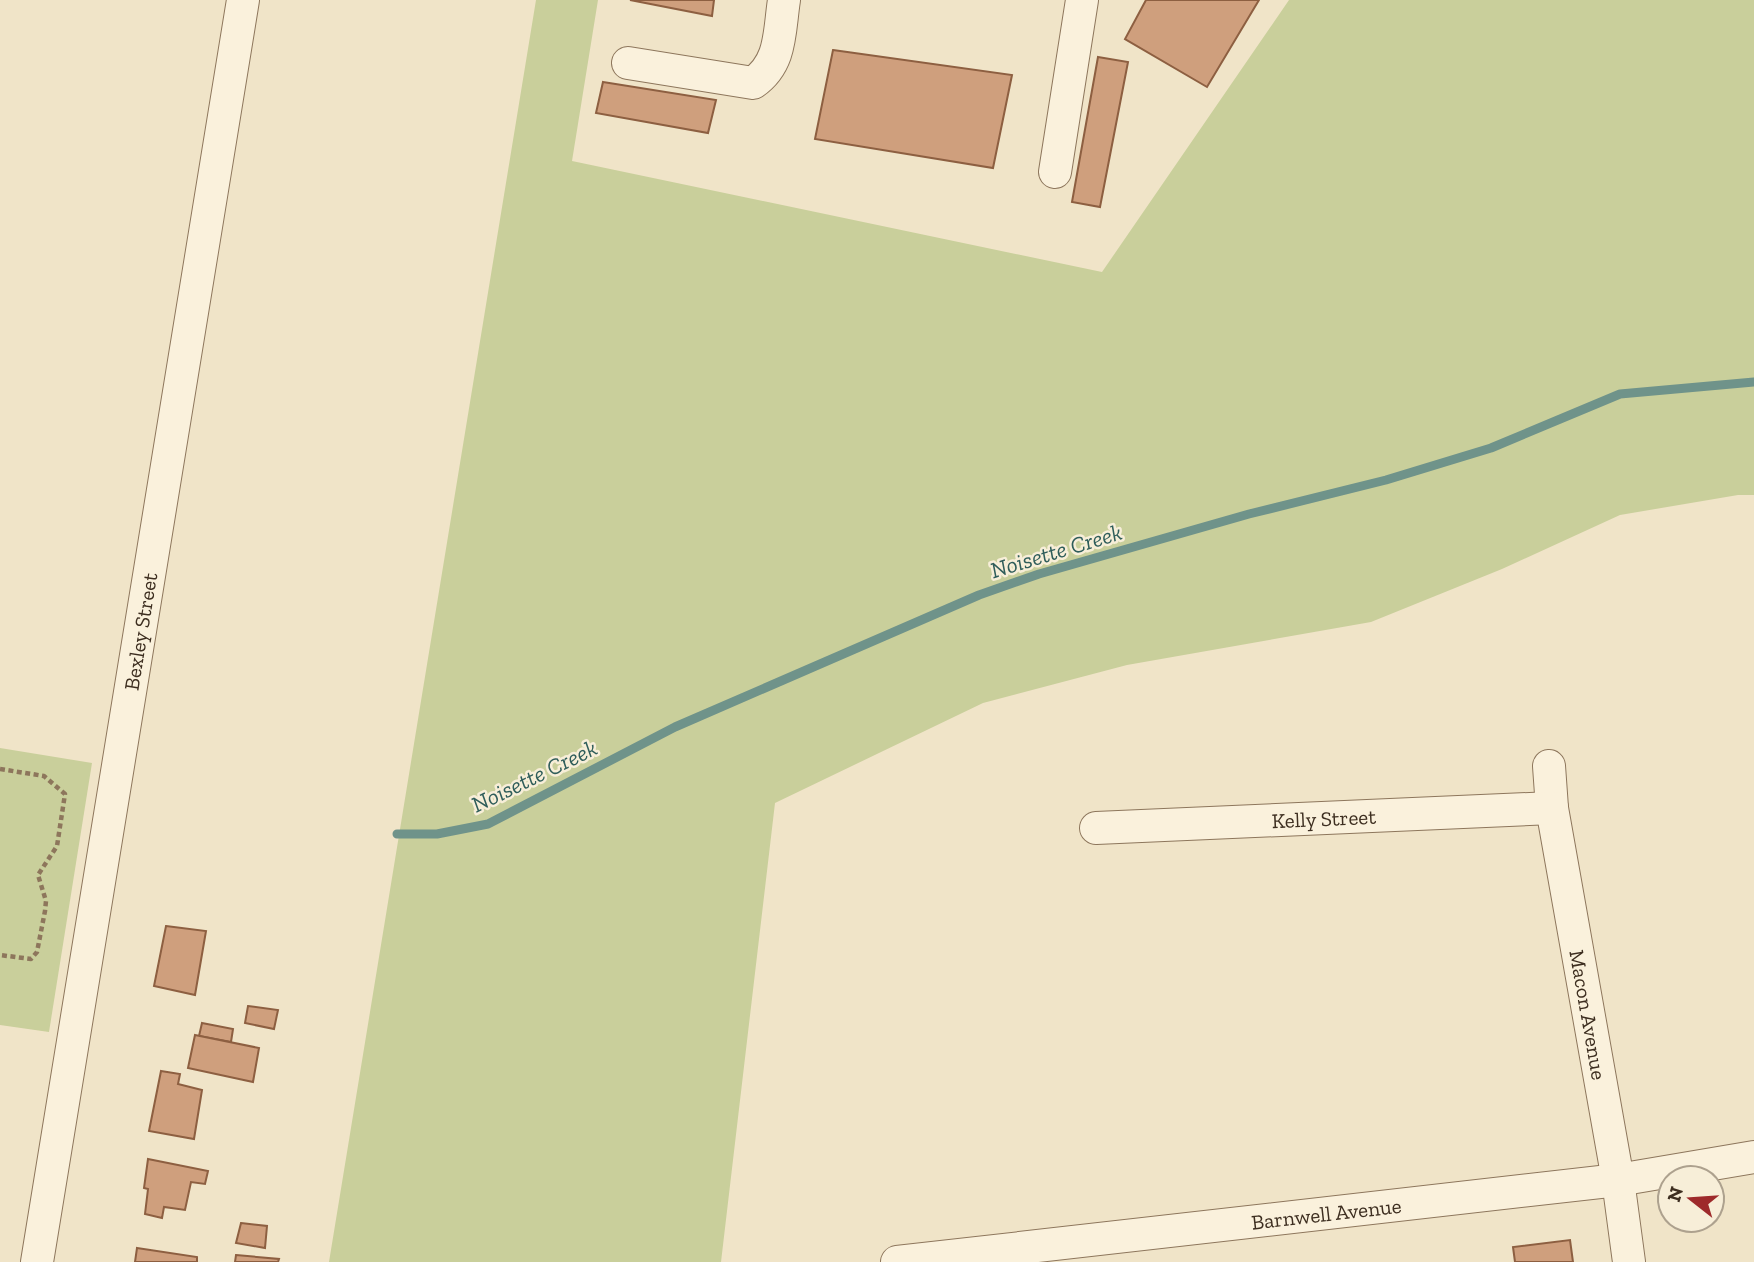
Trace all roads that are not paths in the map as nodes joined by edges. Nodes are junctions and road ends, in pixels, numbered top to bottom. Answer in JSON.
{"nodes":[{"id":1,"x":243,"y":0,"type":"edge"},
{"id":2,"x":784,"y":0,"type":"edge"},
{"id":3,"x":1082,"y":0,"type":"edge"},
{"id":4,"x":628,"y":63,"type":"dead end"},
{"id":5,"x":1055,"y":172,"type":"dead end"},
{"id":6,"x":1549,"y":766,"type":"dead end"},
{"id":7,"x":1552,"y":808,"type":"junction"},
{"id":8,"x":1096,"y":828,"type":"dead end"},
{"id":9,"x":1754,"y":1157,"type":"edge"},
{"id":10,"x":1618,"y":1180,"type":"junction"},
{"id":11,"x":37,"y":1262,"type":"edge"},
{"id":12,"x":897,"y":1262,"type":"edge"},
{"id":13,"x":1629,"y":1262,"type":"edge"}],
"edges":[{"from":1,"to":11,"type":"street","name":"Bexley Street"},
{"from":2,"to":4,"type":"street"},
{"from":3,"to":5,"type":"street"},
{"from":6,"to":7,"type":"street","name":"Macon Avenue"},
{"from":7,"to":8,"type":"street","name":"Kelly Street"},
{"from":7,"to":10,"type":"street","name":"Macon Avenue"},
{"from":9,"to":10,"type":"street","name":"Barnwell Avenue"},
{"from":10,"to":12,"type":"street","name":"Barnwell Avenue"},
{"from":10,"to":13,"type":"street","name":"Macon Avenue"}]}
